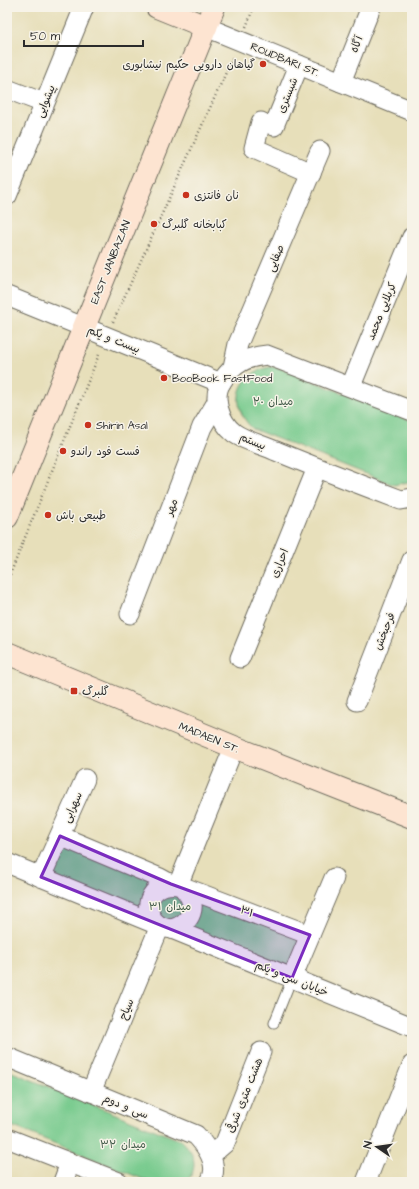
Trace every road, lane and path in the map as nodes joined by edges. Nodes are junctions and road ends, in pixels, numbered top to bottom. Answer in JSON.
{"nodes":[{"id":1,"x":84,"y":7,"type":"edge"},
{"id":2,"x":158,"y":7,"type":"edge"},
{"id":3,"x":254,"y":7,"type":"edge"},
{"id":4,"x":371,"y":7,"type":"edge"},
{"id":5,"x":210,"y":17,"type":"edge"},
{"id":6,"x":241,"y":40,"type":"junction"},
{"id":7,"x":299,"y":65,"type":"junction"},
{"id":8,"x":341,"y":82,"type":"junction"},
{"id":9,"x":7,"y":89,"type":"edge"},
{"id":10,"x":44,"y":103,"type":"junction"},
{"id":11,"x":412,"y":110,"type":"edge"},
{"id":12,"x":320,"y":151,"type":"dead end"},
{"id":13,"x":311,"y":174,"type":"junction"},
{"id":14,"x":7,"y":196,"type":"edge"},
{"id":15,"x":412,"y":236,"type":"edge"},
{"id":16,"x":7,"y":296,"type":"edge"},
{"id":17,"x":84,"y":327,"type":"junction"},
{"id":18,"x":107,"y":336,"type":"junction"},
{"id":19,"x":233,"y":367,"type":"junction"},
{"id":20,"x":220,"y":382,"type":"junction"},
{"id":21,"x":351,"y":386,"type":"junction"},
{"id":22,"x":217,"y":402,"type":"junction"},
{"id":23,"x":412,"y":411,"type":"edge"},
{"id":24,"x":318,"y":468,"type":"junction"},
{"id":25,"x":412,"y":498,"type":"edge"},
{"id":26,"x":7,"y":517,"type":"edge"},
{"id":27,"x":412,"y":560,"type":"edge"},
{"id":28,"x":7,"y":582,"type":"edge"},
{"id":29,"x":130,"y":614,"type":"dead end"},
{"id":30,"x":7,"y":653,"type":"edge"},
{"id":31,"x":240,"y":658,"type":"dead end"},
{"id":32,"x":357,"y":701,"type":"dead end"},
{"id":33,"x":234,"y":747,"type":"junction"},
{"id":34,"x":85,"y":779,"type":"dead end"},
{"id":35,"x":412,"y":817,"type":"edge"},
{"id":36,"x":60,"y":836,"type":"junction"},
{"id":37,"x":7,"y":863,"type":"edge"},
{"id":38,"x":41,"y":877,"type":"junction"},
{"id":39,"x":334,"y":878,"type":"dead end"},
{"id":40,"x":177,"y":886,"type":"junction"},
{"id":41,"x":164,"y":927,"type":"junction"},
{"id":42,"x":310,"y":935,"type":"junction"},
{"id":43,"x":292,"y":978,"type":"junction"},
{"id":44,"x":274,"y":1023,"type":"dead end"},
{"id":45,"x":412,"y":1027,"type":"edge"},
{"id":46,"x":261,"y":1052,"type":"dead end"},
{"id":47,"x":7,"y":1057,"type":"edge"},
{"id":48,"x":412,"y":1066,"type":"edge"},
{"id":49,"x":91,"y":1092,"type":"junction"},
{"id":50,"x":7,"y":1138,"type":"edge"},
{"id":51,"x":211,"y":1155,"type":"junction"},
{"id":52,"x":70,"y":1163,"type":"junction"},
{"id":53,"x":213,"y":1181,"type":"edge"},
{"id":54,"x":63,"y":1182,"type":"edge"},
{"id":55,"x":119,"y":1182,"type":"edge"},
{"id":56,"x":366,"y":1182,"type":"edge"}],
"edges":[{"from":1,"to":10,"type":"street","name":"پیشوایی"},
{"from":2,"to":5,"type":"main road","name":"ROUDBARI ST."},
{"from":3,"to":6,"type":"path"},
{"from":4,"to":8,"type":"street","name":"آگاه"},
{"from":5,"to":6,"type":"street","name":"ROUDBARI ST."},
{"from":5,"to":17,"type":"main road","name":"EAST JANBAZAN"},
{"from":6,"to":7,"type":"street","name":"ROUDBARI ST."},
{"from":6,"to":18,"type":"path"},
{"from":7,"to":8,"type":"street","name":"ROUDBARI ST."},
{"from":7,"to":13,"type":"street","name":"شبستری"},
{"from":8,"to":11,"type":"street","name":"ROUDBARI ST."},
{"from":9,"to":10,"type":"street"},
{"from":10,"to":14,"type":"street","name":"پیشوایی"},
{"from":12,"to":13,"type":"street","name":"صفایی"},
{"from":13,"to":19,"type":"street","name":"صفایی"},
{"from":15,"to":21,"type":"street","name":"کربلایی محمد"},
{"from":16,"to":17,"type":"street","name":"بیست و یکم"},
{"from":17,"to":18,"type":"street","name":"بیست و یکم"},
{"from":17,"to":26,"type":"main road","name":"EAST JANBAZAN"},
{"from":18,"to":20,"type":"street","name":"بیست و یکم"},
{"from":18,"to":28,"type":"path"},
{"from":19,"to":20,"type":"street"},
{"from":19,"to":21,"type":"street"},
{"from":20,"to":22,"type":"street","name":"بیستم"},
{"from":21,"to":23,"type":"street"},
{"from":22,"to":24,"type":"street","name":"بیستم"},
{"from":22,"to":29,"type":"street","name":"مهر"},
{"from":24,"to":25,"type":"street","name":"بیستم"},
{"from":24,"to":31,"type":"street","name":"احراری"},
{"from":27,"to":32,"type":"street","name":"فرحبخش"},
{"from":30,"to":33,"type":"main road","name":"MADAEN ST."},
{"from":33,"to":35,"type":"main road","name":"MADAEN ST."},
{"from":33,"to":40,"type":"street"},
{"from":34,"to":36,"type":"street","name":"سهرابی"},
{"from":36,"to":38,"type":"street"},
{"from":36,"to":40,"type":"street","name":"۳۱"},
{"from":37,"to":38,"type":"street","name":"خیابان سی و یکم"},
{"from":38,"to":41,"type":"street","name":"خیابان سی و یکم"},
{"from":39,"to":42,"type":"street"},
{"from":40,"to":41,"type":"street"},
{"from":40,"to":41,"type":"street"},
{"from":40,"to":42,"type":"street","name":"۳۱"},
{"from":41,"to":43,"type":"street","name":"خیابان سی و یکم"},
{"from":41,"to":49,"type":"street","name":"سیاح"},
{"from":42,"to":43,"type":"street"},
{"from":43,"to":44,"type":"lane"},
{"from":43,"to":45,"type":"street","name":"خیابان سی و یکم"},
{"from":46,"to":51,"type":"street","name":"هشت متری شرقی"},
{"from":47,"to":49,"type":"street","name":"سی و دوم"},
{"from":48,"to":56,"type":"street"},
{"from":49,"to":51,"type":"street","name":"سی و دوم"},
{"from":50,"to":52,"type":"street"},
{"from":51,"to":53,"type":"street"},
{"from":52,"to":54,"type":"street"},
{"from":52,"to":55,"type":"street"}]}
